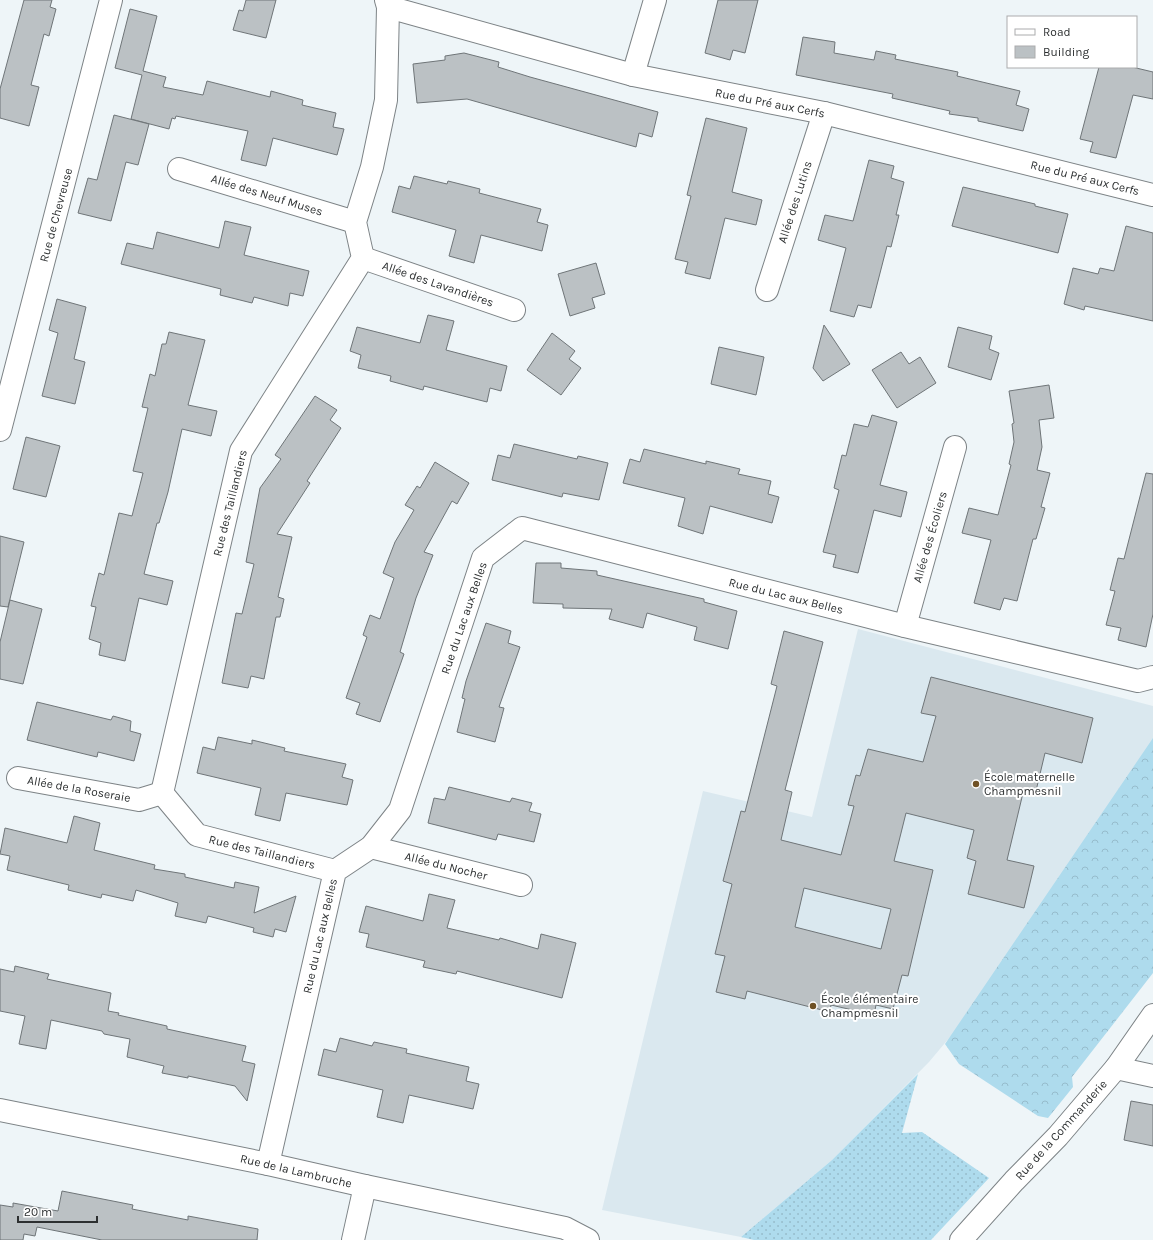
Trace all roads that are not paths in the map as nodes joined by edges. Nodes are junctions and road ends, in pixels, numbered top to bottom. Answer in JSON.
{"nodes":[{"id":1,"x":111,"y":0,"type":"edge"},
{"id":2,"x":655,"y":0,"type":"edge"},
{"id":3,"x":387,"y":4,"type":"edge"},
{"id":4,"x":632,"y":76,"type":"junction"},
{"id":5,"x":824,"y":113,"type":"junction"},
{"id":6,"x":179,"y":169,"type":"dead end"},
{"id":7,"x":1153,"y":195,"type":"edge"},
{"id":8,"x":355,"y":222,"type":"junction"},
{"id":9,"x":363,"y":258,"type":"junction"},
{"id":10,"x":767,"y":290,"type":"dead end"},
{"id":11,"x":514,"y":310,"type":"dead end"},
{"id":12,"x":0,"y":430,"type":"edge"},
{"id":13,"x":955,"y":447,"type":"dead end"},
{"id":14,"x":906,"y":626,"type":"junction"},
{"id":15,"x":1153,"y":677,"type":"edge"},
{"id":16,"x":18,"y":778,"type":"dead end"},
{"id":17,"x":162,"y":793,"type":"junction"},
{"id":18,"x":371,"y":847,"type":"junction"},
{"id":19,"x":335,"y":870,"type":"junction"},
{"id":20,"x":521,"y":885,"type":"dead end"},
{"id":21,"x":1153,"y":1015,"type":"edge"},
{"id":22,"x":1116,"y":1068,"type":"junction"},
{"id":23,"x":1153,"y":1076,"type":"edge"},
{"id":24,"x":0,"y":1110,"type":"edge"},
{"id":25,"x":268,"y":1164,"type":"junction"},
{"id":26,"x":365,"y":1186,"type":"junction"},
{"id":27,"x":352,"y":1240,"type":"edge"},
{"id":28,"x":588,"y":1240,"type":"edge"},
{"id":29,"x":961,"y":1240,"type":"edge"}],
"edges":[{"from":1,"to":12,"type":"street","name":"Rue de Chevreuse"},
{"from":2,"to":4,"type":"street"},
{"from":3,"to":4,"type":"street","name":"Rue du Pré aux Cerfs"},
{"from":3,"to":8,"type":"street"},
{"from":4,"to":5,"type":"street","name":"Rue du Pré aux Cerfs"},
{"from":5,"to":7,"type":"street","name":"Rue du Pré aux Cerfs"},
{"from":5,"to":10,"type":"street","name":"Allée des Lutins"},
{"from":6,"to":8,"type":"street","name":"Allée des Neuf Muses"},
{"from":8,"to":9,"type":"street"},
{"from":9,"to":11,"type":"street","name":"Allée des Lavandières"},
{"from":9,"to":17,"type":"street","name":"Rue des Taillandiers"},
{"from":13,"to":14,"type":"street","name":"Allée des Écoliers"},
{"from":14,"to":15,"type":"street","name":"Rue du Lac aux Belles"},
{"from":14,"to":18,"type":"street","name":"Rue du Lac aux Belles"},
{"from":16,"to":17,"type":"street","name":"Allée de la Roseraie"},
{"from":17,"to":19,"type":"street","name":"Rue des Taillandiers"},
{"from":18,"to":19,"type":"street","name":"Rue du Lac aux Belles"},
{"from":18,"to":20,"type":"street","name":"Allée du Nocher"},
{"from":19,"to":25,"type":"street","name":"Rue du Lac aux Belles"},
{"from":21,"to":22,"type":"street","name":"Rue de la Commanderie"},
{"from":22,"to":23,"type":"street"},
{"from":22,"to":29,"type":"street","name":"Rue de la Commanderie"},
{"from":24,"to":25,"type":"street","name":"Rue de la Lambruche"},
{"from":25,"to":26,"type":"street","name":"Rue de la Lambruche"},
{"from":26,"to":27,"type":"street"},
{"from":26,"to":28,"type":"street","name":"Rue de la Lambruche"}]}
